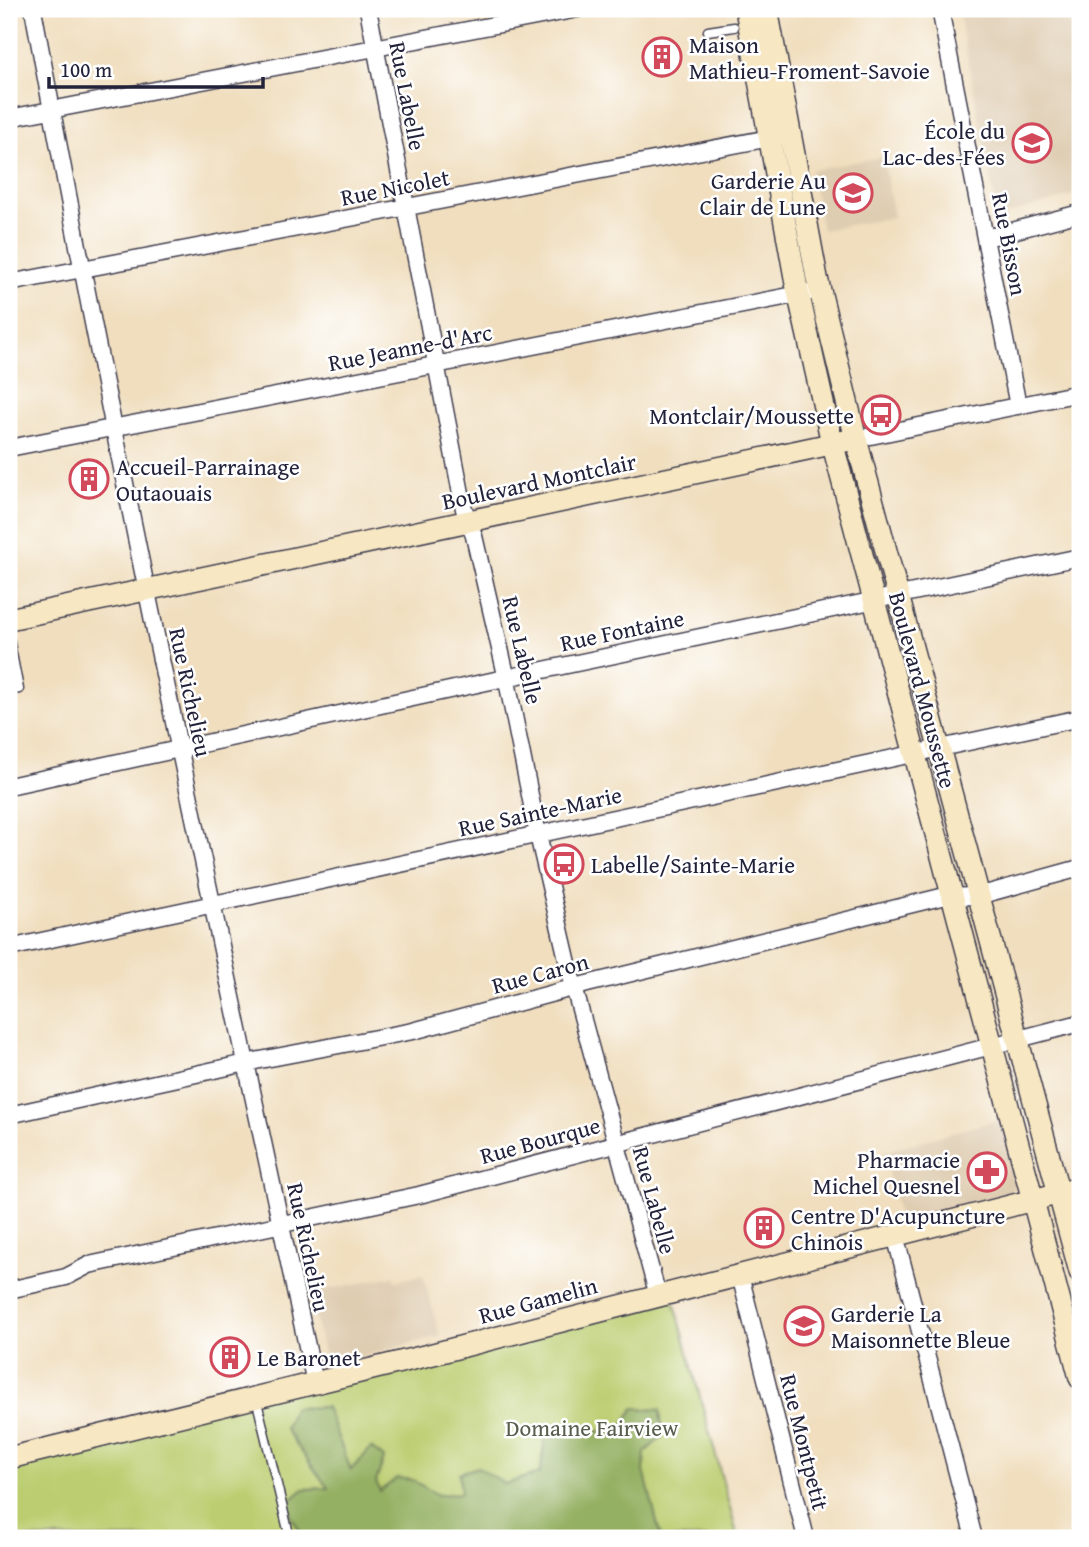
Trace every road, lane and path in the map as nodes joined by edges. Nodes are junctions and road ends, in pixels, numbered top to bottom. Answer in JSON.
{"nodes":[{"id":1,"x":33,"y":9,"type":"edge"},
{"id":2,"x":368,"y":9,"type":"edge"},
{"id":3,"x":578,"y":9,"type":"edge"},
{"id":4,"x":767,"y":9,"type":"edge"},
{"id":5,"x":940,"y":9,"type":"edge"},
{"id":6,"x":740,"y":18,"type":"edge"},
{"id":7,"x":708,"y":31,"type":"dead end"},
{"id":8,"x":376,"y":49,"type":"junction"},
{"id":9,"x":52,"y":111,"type":"junction"},
{"id":10,"x":9,"y":118,"type":"edge"},
{"id":11,"x":780,"y":136,"type":"junction"},
{"id":12,"x":406,"y":208,"type":"junction"},
{"id":13,"x":1080,"y":214,"type":"edge"},
{"id":14,"x":986,"y":238,"type":"junction"},
{"id":15,"x":81,"y":270,"type":"junction"},
{"id":16,"x":9,"y":283,"type":"edge"},
{"id":17,"x":820,"y":290,"type":"junction"},
{"id":18,"x":799,"y":295,"type":"junction"},
{"id":19,"x":436,"y":365,"type":"junction"},
{"id":20,"x":1080,"y":393,"type":"edge"},
{"id":21,"x":1018,"y":406,"type":"junction"},
{"id":22,"x":113,"y":428,"type":"junction"},
{"id":23,"x":856,"y":439,"type":"junction"},
{"id":24,"x":832,"y":444,"type":"junction"},
{"id":25,"x":9,"y":448,"type":"edge"},
{"id":26,"x":470,"y":523,"type":"junction"},
{"id":27,"x":1080,"y":557,"type":"edge"},
{"id":28,"x":146,"y":591,"type":"junction"},
{"id":29,"x":898,"y":596,"type":"junction"},
{"id":30,"x":872,"y":601,"type":"junction"},
{"id":31,"x":9,"y":619,"type":"edge"},
{"id":32,"x":9,"y":638,"type":"edge"},
{"id":33,"x":506,"y":677,"type":"junction"},
{"id":34,"x":9,"y":691,"type":"edge"},
{"id":35,"x":1080,"y":718,"type":"edge"},
{"id":36,"x":179,"y":748,"type":"junction"},
{"id":37,"x":940,"y":748,"type":"junction"},
{"id":38,"x":913,"y":753,"type":"junction"},
{"id":39,"x":9,"y":786,"type":"edge"},
{"id":40,"x":538,"y":835,"type":"junction"},
{"id":41,"x":1080,"y":868,"type":"edge"},
{"id":42,"x":950,"y":895,"type":"junction"},
{"id":43,"x":978,"y":896,"type":"junction"},
{"id":44,"x":213,"y":905,"type":"junction"},
{"id":45,"x":9,"y":948,"type":"edge"},
{"id":46,"x":575,"y":988,"type":"junction"},
{"id":47,"x":1080,"y":1023,"type":"edge"},
{"id":48,"x":1019,"y":1038,"type":"junction"},
{"id":49,"x":992,"y":1046,"type":"junction"},
{"id":50,"x":247,"y":1064,"type":"junction"},
{"id":51,"x":9,"y":1115,"type":"edge"},
{"id":52,"x":617,"y":1144,"type":"junction"},
{"id":53,"x":1070,"y":1191,"type":"edge"},
{"id":54,"x":1034,"y":1200,"type":"junction"},
{"id":55,"x":280,"y":1224,"type":"junction"},
{"id":56,"x":895,"y":1235,"type":"junction"},
{"id":57,"x":1080,"y":1272,"type":"edge"},
{"id":58,"x":740,"y":1275,"type":"junction"},
{"id":59,"x":9,"y":1290,"type":"edge"},
{"id":60,"x":658,"y":1296,"type":"junction"},
{"id":61,"x":1080,"y":1378,"type":"edge"},
{"id":62,"x":315,"y":1383,"type":"junction"},
{"id":63,"x":256,"y":1398,"type":"junction"},
{"id":64,"x":9,"y":1458,"type":"edge"},
{"id":65,"x":290,"y":1538,"type":"edge"},
{"id":66,"x":806,"y":1538,"type":"edge"},
{"id":67,"x":974,"y":1538,"type":"edge"}],
"edges":[{"from":1,"to":9,"type":"street","name":"Rue Richelieu"},
{"from":2,"to":8,"type":"street","name":"Rue Labelle"},
{"from":3,"to":8,"type":"street"},
{"from":4,"to":11,"type":"street","name":"Boulevard Moussette"},
{"from":5,"to":14,"type":"street","name":"Rue Bisson"},
{"from":6,"to":7,"type":"lane"},
{"from":6,"to":11,"type":"street","name":"Boulevard Moussette"},
{"from":8,"to":9,"type":"street"},
{"from":8,"to":12,"type":"street","name":"Rue Labelle"},
{"from":9,"to":10,"type":"street"},
{"from":9,"to":15,"type":"street","name":"Rue Richelieu"},
{"from":11,"to":12,"type":"street","name":"Rue Nicolet"},
{"from":11,"to":17,"type":"street","name":"Boulevard Moussette"},
{"from":11,"to":18,"type":"street","name":"Boulevard Moussette"},
{"from":12,"to":15,"type":"street","name":"Rue Nicolet"},
{"from":12,"to":19,"type":"street","name":"Rue Labelle"},
{"from":13,"to":14,"type":"street"},
{"from":14,"to":21,"type":"street","name":"Rue Bisson"},
{"from":15,"to":16,"type":"street","name":"Rue Nicolet"},
{"from":15,"to":22,"type":"street","name":"Rue Richelieu"},
{"from":17,"to":18,"type":"street","name":"Rue Jeanne-d'Arc"},
{"from":17,"to":23,"type":"street","name":"Boulevard Moussette"},
{"from":18,"to":19,"type":"street","name":"Rue Jeanne-d'Arc"},
{"from":18,"to":24,"type":"street","name":"Boulevard Moussette"},
{"from":19,"to":22,"type":"street","name":"Rue Jeanne-d'Arc"},
{"from":19,"to":26,"type":"street","name":"Rue Labelle"},
{"from":20,"to":21,"type":"street","name":"Boulevard Montclair"},
{"from":21,"to":23,"type":"street","name":"Boulevard Montclair"},
{"from":22,"to":25,"type":"street","name":"Rue Jeanne-d'Arc"},
{"from":22,"to":28,"type":"street","name":"Rue Richelieu"},
{"from":23,"to":24,"type":"street","name":"Boulevard Montclair"},
{"from":23,"to":29,"type":"street","name":"Boulevard Moussette"},
{"from":24,"to":26,"type":"street","name":"Boulevard Montclair"},
{"from":24,"to":30,"type":"street","name":"Boulevard Moussette"},
{"from":26,"to":28,"type":"street","name":"Boulevard Montclair"},
{"from":26,"to":33,"type":"street","name":"Rue Labelle"},
{"from":27,"to":29,"type":"street","name":"Rue Fontaine"},
{"from":28,"to":31,"type":"street","name":"Boulevard Montclair"},
{"from":28,"to":36,"type":"street","name":"Rue Richelieu"},
{"from":29,"to":30,"type":"street","name":"Rue Fontaine"},
{"from":29,"to":37,"type":"street","name":"Boulevard Moussette"},
{"from":30,"to":33,"type":"street","name":"Rue Fontaine"},
{"from":30,"to":38,"type":"street","name":"Boulevard Moussette"},
{"from":32,"to":34,"type":"lane"},
{"from":33,"to":36,"type":"street","name":"Rue Fontaine"},
{"from":33,"to":40,"type":"street","name":"Rue Labelle"},
{"from":35,"to":37,"type":"street","name":"Rue Sainte-Marie"},
{"from":36,"to":39,"type":"street","name":"Rue Fontaine"},
{"from":36,"to":44,"type":"street","name":"Rue Richelieu"},
{"from":37,"to":38,"type":"street","name":"Rue Sainte-Marie"},
{"from":37,"to":43,"type":"street","name":"Boulevard Moussette"},
{"from":38,"to":40,"type":"street","name":"Rue Sainte-Marie"},
{"from":38,"to":42,"type":"street","name":"Boulevard Moussette"},
{"from":40,"to":44,"type":"street","name":"Rue Sainte-Marie"},
{"from":40,"to":46,"type":"street","name":"Rue Labelle"},
{"from":41,"to":43,"type":"street","name":"Rue Caron"},
{"from":42,"to":43,"type":"street","name":"Rue Caron"},
{"from":42,"to":46,"type":"street","name":"Rue Caron"},
{"from":42,"to":49,"type":"street","name":"Boulevard Moussette"},
{"from":43,"to":48,"type":"street","name":"Boulevard Moussette"},
{"from":44,"to":45,"type":"street","name":"Rue Sainte-Marie"},
{"from":44,"to":50,"type":"street","name":"Rue Richelieu"},
{"from":46,"to":50,"type":"street","name":"Rue Caron"},
{"from":46,"to":52,"type":"street","name":"Rue Labelle"},
{"from":47,"to":48,"type":"street","name":"Rue Bourque"},
{"from":48,"to":49,"type":"street","name":"Rue Bourque"},
{"from":48,"to":53,"type":"street","name":"Boulevard Moussette"},
{"from":49,"to":52,"type":"street","name":"Rue Bourque"},
{"from":49,"to":54,"type":"street","name":"Boulevard Moussette"},
{"from":50,"to":51,"type":"street","name":"Rue Caron"},
{"from":50,"to":55,"type":"street","name":"Rue Richelieu"},
{"from":52,"to":55,"type":"street","name":"Rue Bourque"},
{"from":52,"to":60,"type":"street","name":"Rue Labelle"},
{"from":53,"to":54,"type":"street","name":"Rue Gamelin"},
{"from":53,"to":57,"type":"street","name":"Boulevard Moussette"},
{"from":54,"to":56,"type":"street","name":"Rue Gamelin"},
{"from":54,"to":61,"type":"street","name":"Boulevard Moussette"},
{"from":55,"to":59,"type":"street","name":"Rue Bourque"},
{"from":55,"to":62,"type":"street","name":"Rue Richelieu"},
{"from":56,"to":58,"type":"street","name":"Rue Gamelin"},
{"from":56,"to":67,"type":"street"},
{"from":58,"to":60,"type":"street","name":"Rue Gamelin"},
{"from":58,"to":66,"type":"street","name":"Rue Montpetit"},
{"from":60,"to":62,"type":"street","name":"Rue Gamelin"},
{"from":62,"to":63,"type":"street","name":"Rue Gamelin"},
{"from":63,"to":64,"type":"street","name":"Rue Gamelin"},
{"from":63,"to":65,"type":"lane"}]}
